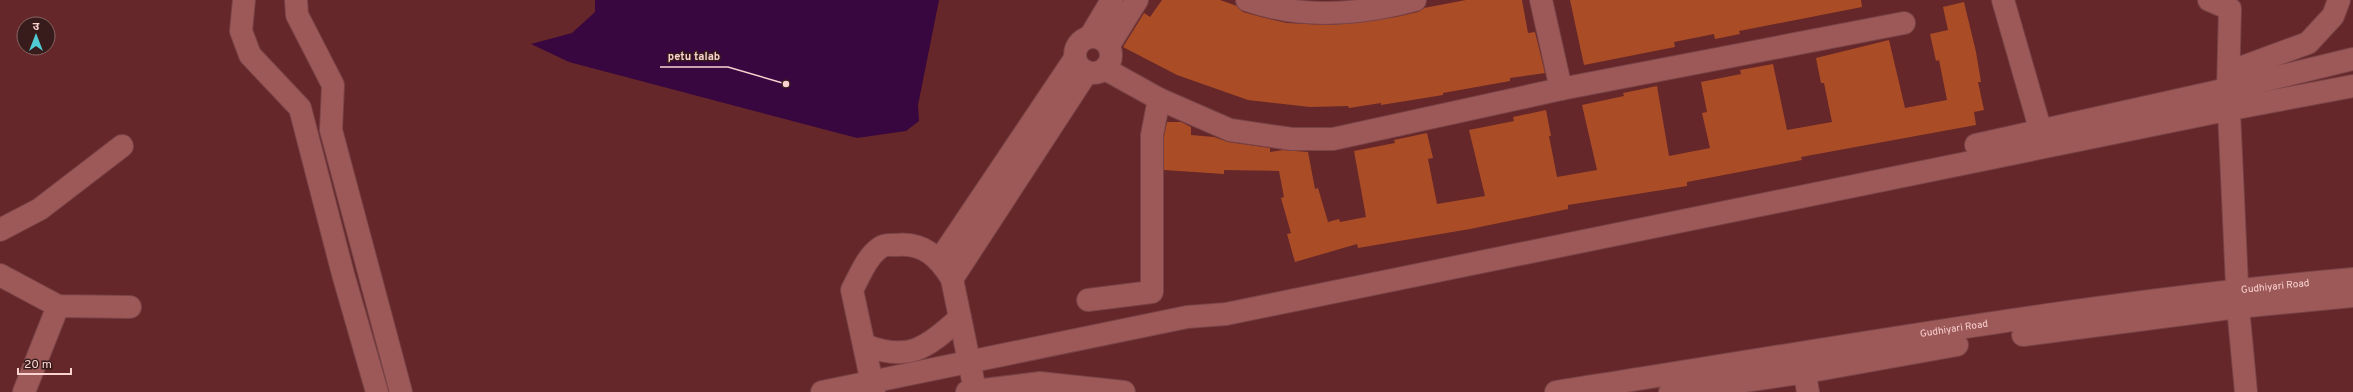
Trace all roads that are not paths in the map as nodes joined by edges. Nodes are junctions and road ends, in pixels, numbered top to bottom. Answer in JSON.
{"nodes":[{"id":1,"x":244,"y":0,"type":"edge"},
{"id":2,"x":296,"y":0,"type":"edge"},
{"id":3,"x":1112,"y":0,"type":"edge"},
{"id":4,"x":1137,"y":0,"type":"edge"},
{"id":5,"x":1247,"y":0,"type":"edge"},
{"id":6,"x":1415,"y":0,"type":"edge"},
{"id":7,"x":1541,"y":0,"type":"edge"},
{"id":8,"x":2003,"y":0,"type":"edge"},
{"id":9,"x":2209,"y":0,"type":"edge"},
{"id":10,"x":2339,"y":0,"type":"edge"},
{"id":11,"x":2232,"y":4,"type":"edge"},
{"id":12,"x":1352,"y":6,"type":"edge"},
{"id":13,"x":1904,"y":23,"type":"dead end"},
{"id":14,"x":1099,"y":41,"type":"junction"},
{"id":15,"x":2353,"y":59,"type":"edge"},
{"id":16,"x":1089,"y":67,"type":"junction"},
{"id":17,"x":2353,"y":86,"type":"edge"},
{"id":18,"x":1561,"y":89,"type":"junction"},
{"id":19,"x":2229,"y":90,"type":"junction"},
{"id":20,"x":1159,"y":99,"type":"junction"},
{"id":21,"x":2041,"y":132,"type":"junction"},
{"id":22,"x":122,"y":146,"type":"dead end"},
{"id":23,"x":0,"y":230,"type":"edge"},
{"id":24,"x":939,"y":261,"type":"junction"},
{"id":25,"x":0,"y":275,"type":"edge"},
{"id":26,"x":952,"y":279,"type":"junction"},
{"id":27,"x":2353,"y":279,"type":"edge"},
{"id":28,"x":2353,"y":296,"type":"edge"},
{"id":29,"x":2238,"y":298,"type":"junction"},
{"id":30,"x":1088,"y":300,"type":"dead end"},
{"id":31,"x":58,"y":306,"type":"junction"},
{"id":32,"x":130,"y":307,"type":"dead end"},
{"id":33,"x":1187,"y":317,"type":"junction"},
{"id":34,"x":960,"y":318,"type":"junction"},
{"id":35,"x":864,"y":345,"type":"junction"},
{"id":36,"x":969,"y":361,"type":"junction"},
{"id":37,"x":1805,"y":373,"type":"edge"},
{"id":38,"x":872,"y":387,"type":"edge"},
{"id":39,"x":971,"y":391,"type":"edge"},
{"id":40,"x":24,"y":392,"type":"edge"},
{"id":41,"x":377,"y":392,"type":"edge"},
{"id":42,"x":401,"y":392,"type":"edge"},
{"id":43,"x":822,"y":392,"type":"edge"},
{"id":44,"x":1124,"y":392,"type":"edge"},
{"id":45,"x":1556,"y":392,"type":"edge"},
{"id":46,"x":1670,"y":392,"type":"edge"},
{"id":47,"x":2246,"y":392,"type":"edge"}],
"edges":[{"from":1,"to":41,"type":"street"},
{"from":2,"to":42,"type":"street"},
{"from":3,"to":14,"type":"street"},
{"from":4,"to":14,"type":"street"},
{"from":5,"to":12,"type":"street"},
{"from":6,"to":12,"type":"street"},
{"from":7,"to":18,"type":"street"},
{"from":8,"to":21,"type":"street"},
{"from":9,"to":11,"type":"street"},
{"from":10,"to":19,"type":"street"},
{"from":11,"to":19,"type":"street"},
{"from":13,"to":18,"type":"street"},
{"from":14,"to":16,"type":"street"},
{"from":14,"to":16,"type":"street"},
{"from":15,"to":19,"type":"street"},
{"from":16,"to":20,"type":"street"},
{"from":16,"to":24,"type":"street"},
{"from":16,"to":26,"type":"street"},
{"from":17,"to":19,"type":"street"},
{"from":18,"to":20,"type":"street"},
{"from":19,"to":21,"type":"street"},
{"from":19,"to":29,"type":"street"},
{"from":19,"to":33,"type":"street"},
{"from":20,"to":30,"type":"street"},
{"from":21,"to":33,"type":"street"},
{"from":22,"to":23,"type":"street"},
{"from":24,"to":26,"type":"street"},
{"from":24,"to":35,"type":"street"},
{"from":25,"to":31,"type":"street"},
{"from":26,"to":34,"type":"street"},
{"from":27,"to":29,"type":"street","name":"Gudhiyari Road"},
{"from":28,"to":29,"type":"street","name":"Gudhiyari Road"},
{"from":29,"to":37,"type":"street","name":"Gudhiyari Road"},
{"from":29,"to":47,"type":"street"},
{"from":31,"to":32,"type":"street"},
{"from":31,"to":40,"type":"street"},
{"from":33,"to":36,"type":"street"},
{"from":34,"to":35,"type":"street"},
{"from":34,"to":36,"type":"street"},
{"from":35,"to":38,"type":"street"},
{"from":36,"to":38,"type":"street"},
{"from":36,"to":39,"type":"street"},
{"from":37,"to":45,"type":"street","name":"Gudhiyari Road"},
{"from":37,"to":46,"type":"street","name":"Gudhiyari Road"},
{"from":38,"to":43,"type":"street"},
{"from":39,"to":44,"type":"street"}]}
